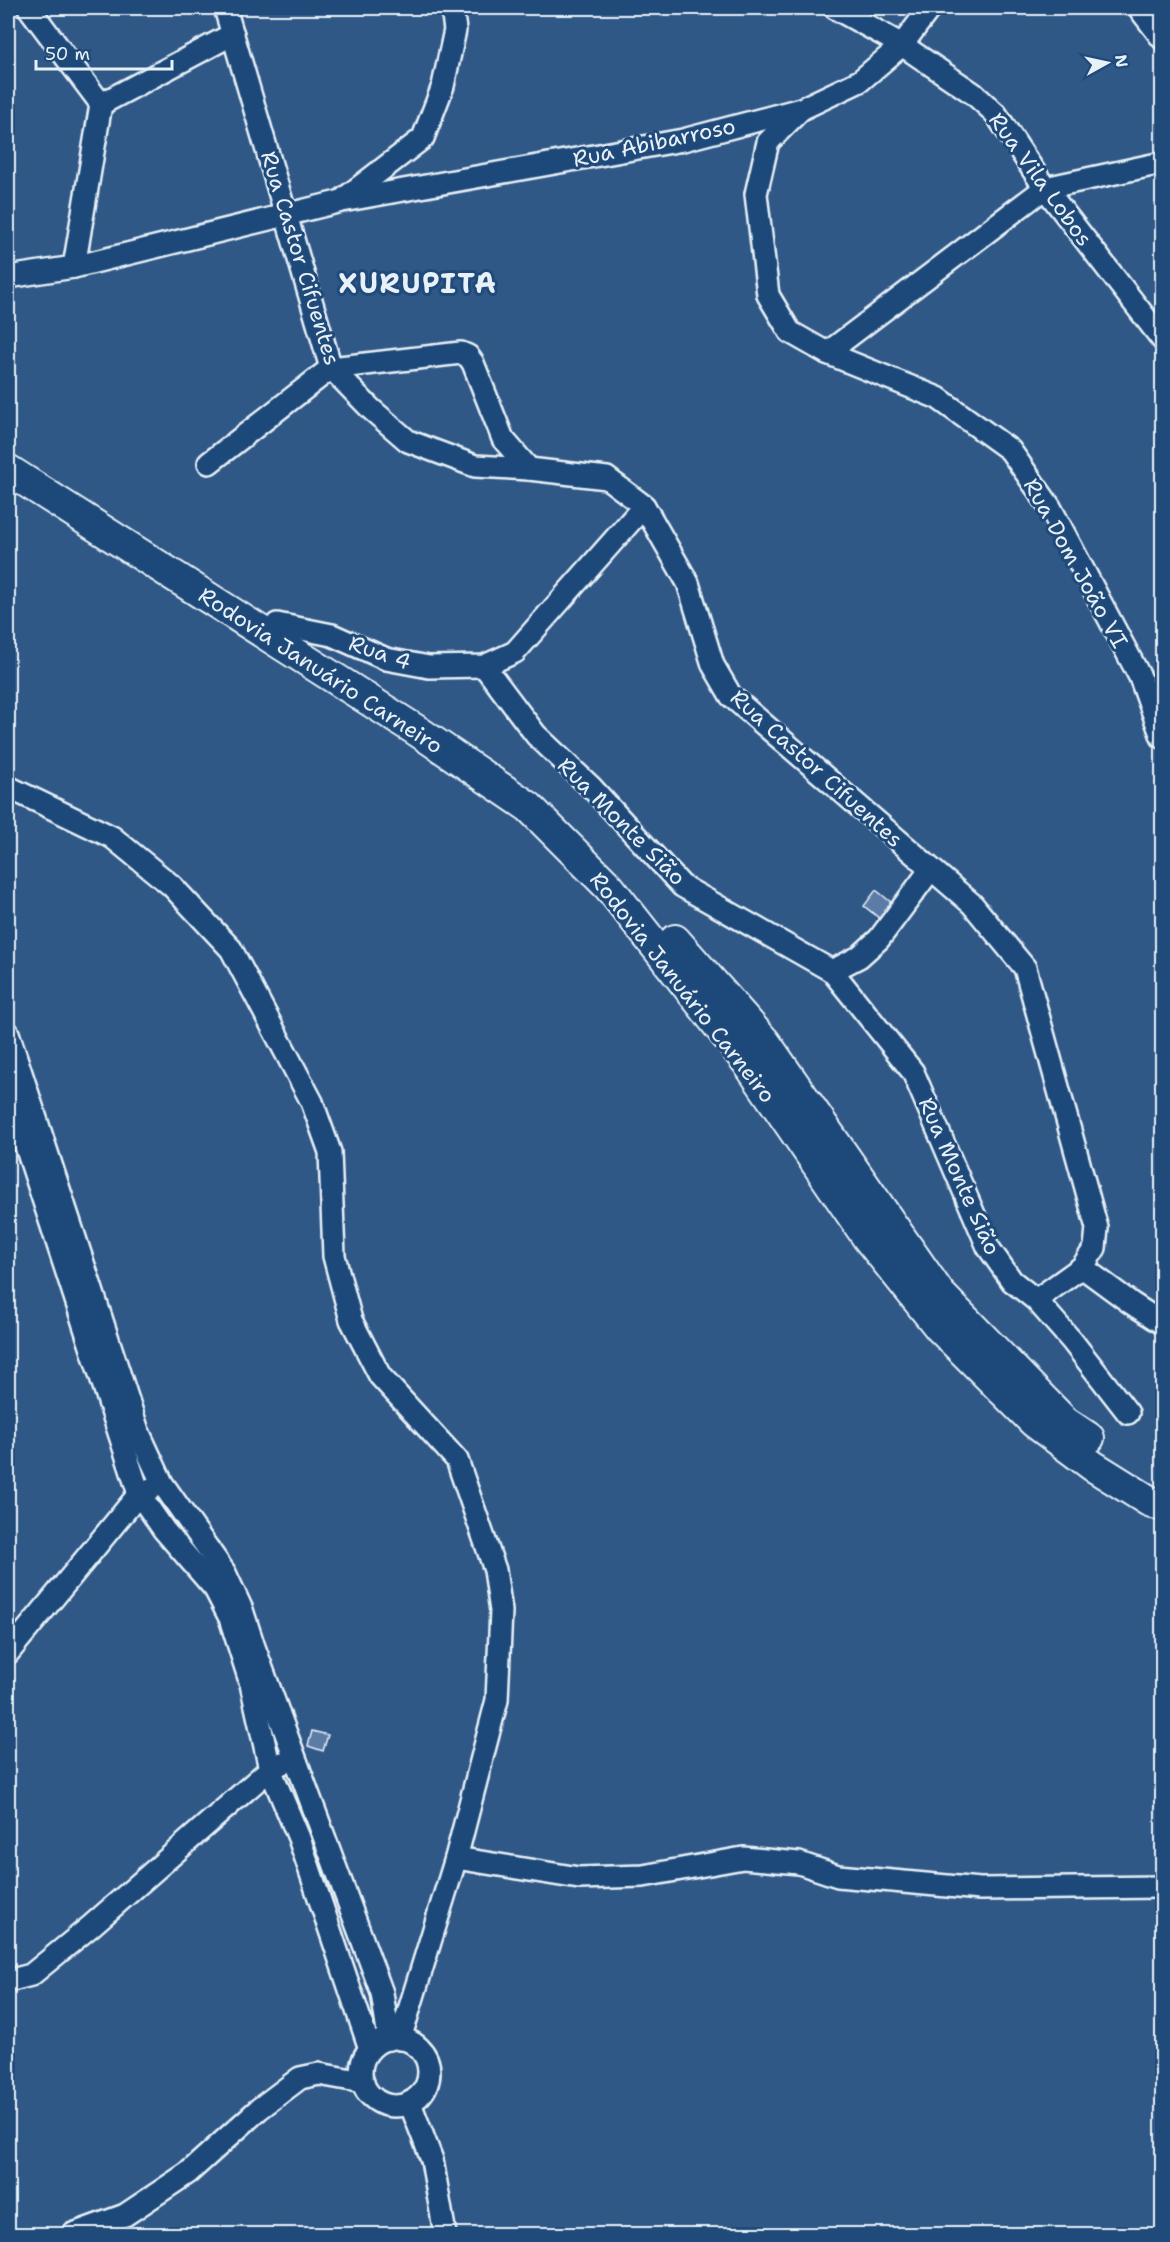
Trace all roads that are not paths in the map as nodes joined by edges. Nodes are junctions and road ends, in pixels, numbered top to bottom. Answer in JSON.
{"nodes":[{"id":1,"x":30,"y":8,"type":"edge"},
{"id":2,"x":225,"y":8,"type":"edge"},
{"id":3,"x":452,"y":8,"type":"edge"},
{"id":4,"x":835,"y":8,"type":"edge"},
{"id":5,"x":930,"y":8,"type":"edge"},
{"id":6,"x":1139,"y":8,"type":"edge"},
{"id":7,"x":233,"y":34,"type":"junction"},
{"id":8,"x":1162,"y":38,"type":"edge"},
{"id":9,"x":903,"y":45,"type":"junction"},
{"id":10,"x":101,"y":104,"type":"junction"},
{"id":11,"x":801,"y":109,"type":"junction"},
{"id":12,"x":1162,"y":163,"type":"edge"},
{"id":13,"x":1045,"y":188,"type":"junction"},
{"id":14,"x":342,"y":201,"type":"junction"},
{"id":15,"x":286,"y":216,"type":"junction"},
{"id":16,"x":74,"y":267,"type":"junction"},
{"id":17,"x":8,"y":277,"type":"edge"},
{"id":18,"x":1162,"y":339,"type":"edge"},
{"id":19,"x":827,"y":353,"type":"junction"},
{"id":20,"x":331,"y":368,"type":"junction"},
{"id":21,"x":8,"y":452,"type":"edge"},
{"id":22,"x":209,"y":463,"type":"dead end"},
{"id":23,"x":529,"y":469,"type":"junction"},
{"id":24,"x":8,"y":470,"type":"edge"},
{"id":25,"x":644,"y":506,"type":"junction"},
{"id":26,"x":277,"y":624,"type":"junction"},
{"id":27,"x":484,"y":666,"type":"junction"},
{"id":28,"x":1162,"y":737,"type":"edge"},
{"id":29,"x":8,"y":787,"type":"edge"},
{"id":30,"x":931,"y":869,"type":"junction"},
{"id":31,"x":832,"y":971,"type":"junction"},
{"id":32,"x":8,"y":1033,"type":"edge"},
{"id":33,"x":8,"y":1091,"type":"edge"},
{"id":34,"x":1082,"y":1267,"type":"junction"},
{"id":35,"x":1036,"y":1300,"type":"junction"},
{"id":36,"x":1162,"y":1323,"type":"edge"},
{"id":37,"x":1128,"y":1413,"type":"dead end"},
{"id":38,"x":162,"y":1483,"type":"junction"},
{"id":39,"x":1162,"y":1484,"type":"edge"},
{"id":40,"x":139,"y":1494,"type":"junction"},
{"id":41,"x":1162,"y":1506,"type":"edge"},
{"id":42,"x":8,"y":1653,"type":"edge"},
{"id":43,"x":296,"y":1756,"type":"junction"},
{"id":44,"x":270,"y":1769,"type":"junction"},
{"id":45,"x":456,"y":1858,"type":"junction"},
{"id":46,"x":1162,"y":1887,"type":"edge"},
{"id":47,"x":8,"y":1981,"type":"edge"},
{"id":48,"x":395,"y":2039,"type":"junction"},
{"id":49,"x":370,"y":2049,"type":"junction"},
{"id":50,"x":363,"y":2082,"type":"junction"},
{"id":51,"x":410,"y":2103,"type":"junction"},
{"id":52,"x":73,"y":2235,"type":"edge"},
{"id":53,"x":445,"y":2235,"type":"edge"}],
"edges":[{"from":1,"to":10,"type":"street"},
{"from":2,"to":7,"type":"street","name":"Rua Castor Cifuentes"},
{"from":3,"to":14,"type":"street"},
{"from":4,"to":9,"type":"street","name":"Rua Vila Lobos"},
{"from":5,"to":9,"type":"street","name":"Rua Abibarroso"},
{"from":6,"to":8,"type":"street"},
{"from":7,"to":10,"type":"street"},
{"from":7,"to":15,"type":"street","name":"Rua Castor Cifuentes"},
{"from":9,"to":11,"type":"street","name":"Rua Abibarroso"},
{"from":9,"to":13,"type":"street","name":"Rua Vila Lobos"},
{"from":10,"to":16,"type":"street"},
{"from":11,"to":14,"type":"street","name":"Rua Abibarroso"},
{"from":11,"to":19,"type":"street","name":"Rua Dom João VI"},
{"from":12,"to":13,"type":"street"},
{"from":13,"to":18,"type":"street","name":"Rua Vila Lobos"},
{"from":13,"to":19,"type":"street"},
{"from":14,"to":15,"type":"street","name":"Rua Abibarroso"},
{"from":15,"to":16,"type":"street","name":"Rua Abibarroso"},
{"from":15,"to":20,"type":"street","name":"Rua Castor Cifuentes"},
{"from":16,"to":17,"type":"street","name":"Rua Abibarroso"},
{"from":19,"to":28,"type":"street","name":"Rua Dom João VI"},
{"from":20,"to":22,"type":"street"},
{"from":20,"to":23,"type":"street","name":"Rua Castor Cifuentes"},
{"from":20,"to":23,"type":"street"},
{"from":21,"to":26,"type":"highway","name":"Rodovia Januário Carneiro"},
{"from":23,"to":25,"type":"street","name":"Rua Castor Cifuentes"},
{"from":24,"to":41,"type":"highway","name":"Rodovia Januário Carneiro"},
{"from":25,"to":27,"type":"street"},
{"from":25,"to":30,"type":"street","name":"Rua Castor Cifuentes"},
{"from":26,"to":27,"type":"street","name":"Rua 4"},
{"from":26,"to":39,"type":"highway","name":"Rodovia Januário Carneiro"},
{"from":27,"to":31,"type":"street","name":"Rua Monte Sião"},
{"from":29,"to":45,"type":"street"},
{"from":30,"to":31,"type":"street"},
{"from":30,"to":34,"type":"street","name":"Rua Castor Cifuentes"},
{"from":31,"to":35,"type":"street","name":"Rua Monte Sião"},
{"from":32,"to":38,"type":"street"},
{"from":33,"to":40,"type":"street"},
{"from":34,"to":35,"type":"street","name":"Rua Castor Cifuentes"},
{"from":34,"to":36,"type":"street"},
{"from":35,"to":37,"type":"street","name":"Rua Monte Sião"},
{"from":38,"to":40,"type":"street"},
{"from":38,"to":43,"type":"street"},
{"from":40,"to":42,"type":"street"},
{"from":40,"to":44,"type":"street"},
{"from":43,"to":44,"type":"street"},
{"from":43,"to":48,"type":"street"},
{"from":44,"to":47,"type":"street"},
{"from":44,"to":49,"type":"street"},
{"from":45,"to":46,"type":"street"},
{"from":45,"to":48,"type":"street"},
{"from":48,"to":49,"type":"street"},
{"from":48,"to":51,"type":"street"},
{"from":49,"to":50,"type":"street"},
{"from":50,"to":51,"type":"street"},
{"from":50,"to":52,"type":"street"},
{"from":51,"to":53,"type":"street"}]}
